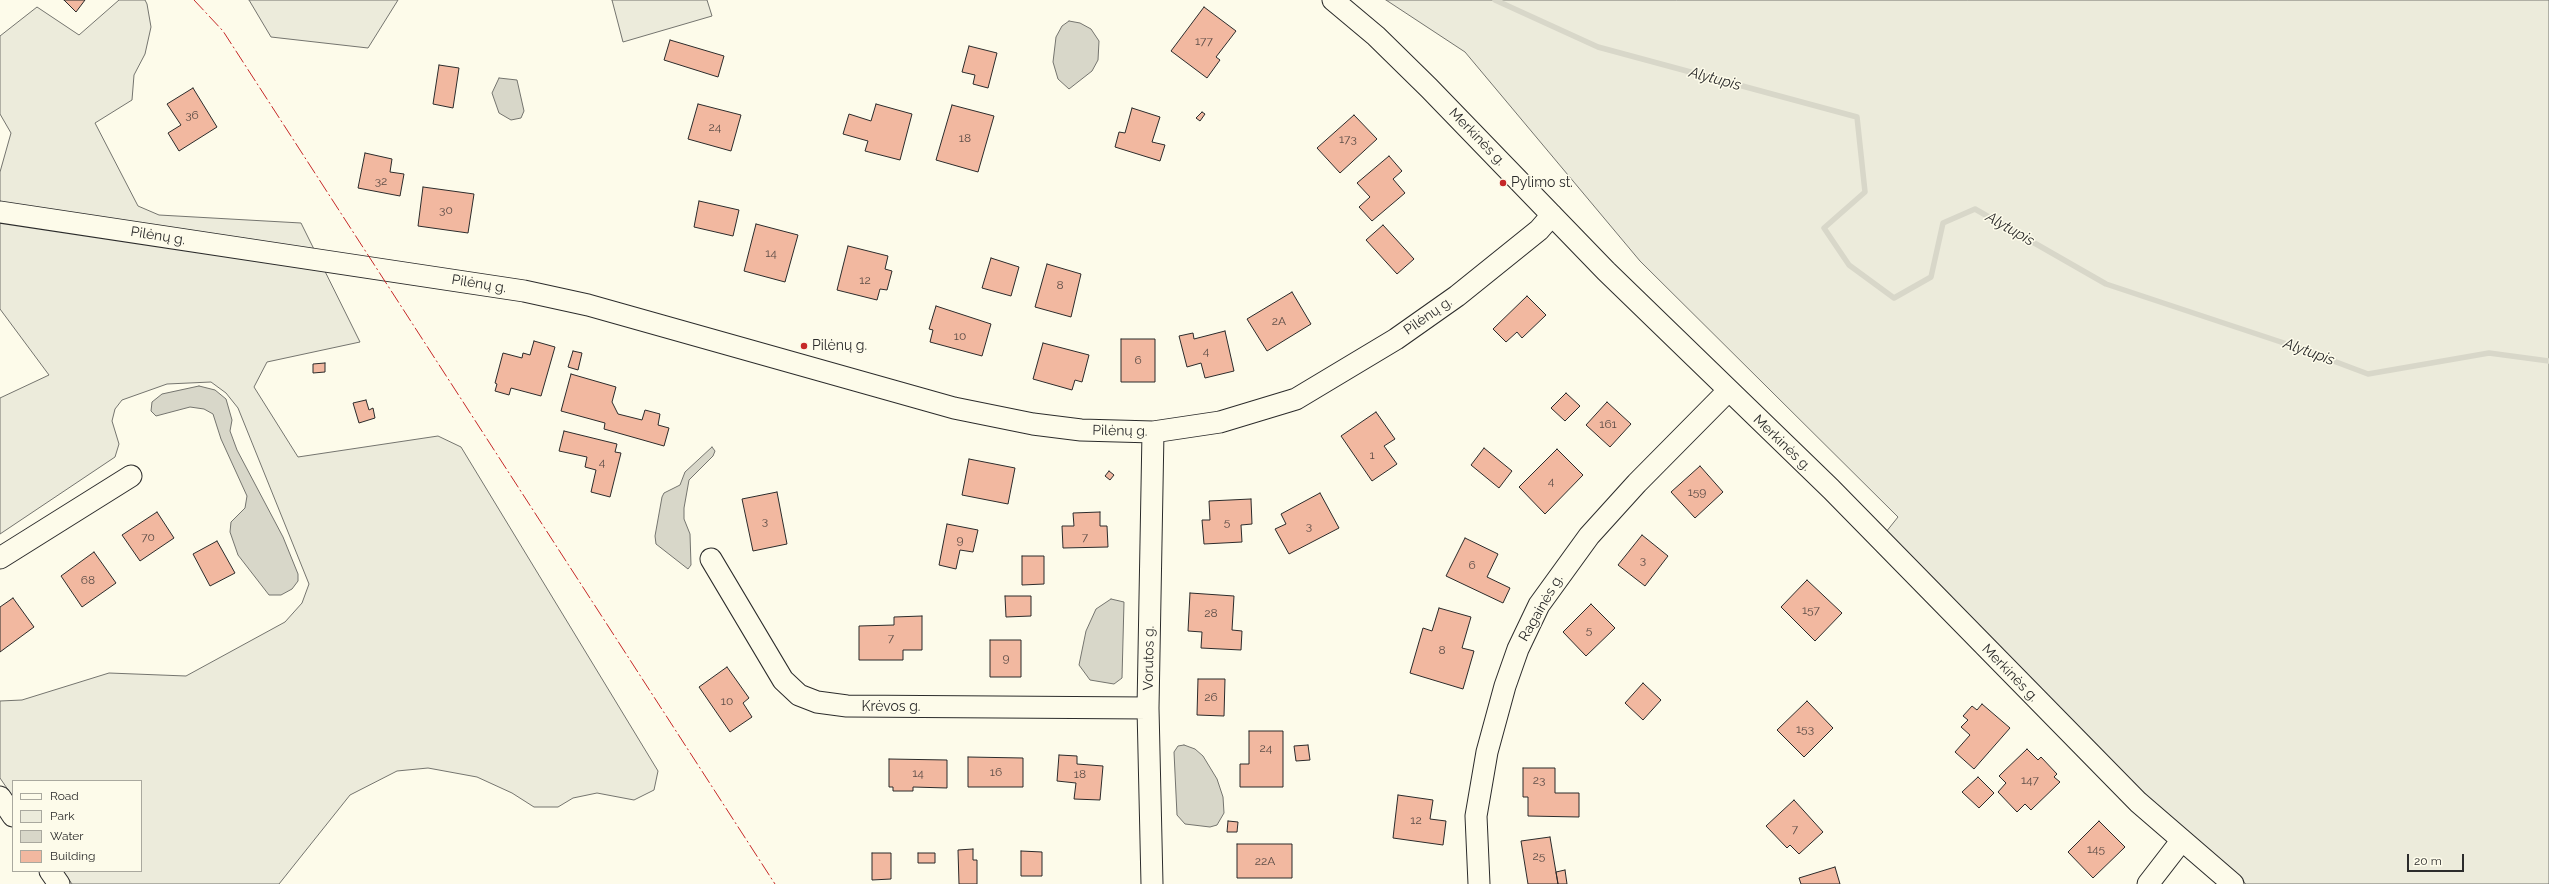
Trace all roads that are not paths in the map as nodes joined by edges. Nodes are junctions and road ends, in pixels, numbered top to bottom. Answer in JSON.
{"nodes":[{"id":1,"x":1333,"y":0,"type":"edge"},
{"id":2,"x":0,"y":212,"type":"edge"},
{"id":3,"x":1552,"y":215,"type":"junction"},
{"id":4,"x":1728,"y":391,"type":"junction"},
{"id":5,"x":1153,"y":432,"type":"junction"},
{"id":6,"x":131,"y":476,"type":"dead end"},
{"id":7,"x":0,"y":558,"type":"edge"},
{"id":8,"x":711,"y":558,"type":"dead end"},
{"id":9,"x":1148,"y":708,"type":"junction"},
{"id":10,"x":0,"y":797,"type":"edge"},
{"id":11,"x":12,"y":815,"type":"edge"},
{"id":12,"x":2182,"y":840,"type":"junction"},
{"id":13,"x":51,"y":872,"type":"edge"},
{"id":14,"x":59,"y":884,"type":"edge"},
{"id":15,"x":1152,"y":884,"type":"edge"},
{"id":16,"x":1479,"y":884,"type":"edge"},
{"id":17,"x":2148,"y":884,"type":"edge"},
{"id":18,"x":2233,"y":884,"type":"edge"}],
"edges":[{"from":1,"to":3,"type":"street","name":"Merkinės g."},
{"from":2,"to":5,"type":"street","name":"Pilėnų g."},
{"from":3,"to":4,"type":"street","name":"Merkinės g."},
{"from":3,"to":5,"type":"street","name":"Pilėnų g."},
{"from":4,"to":12,"type":"street","name":"Merkinės g."},
{"from":4,"to":16,"type":"street","name":"Ragainės g."},
{"from":5,"to":9,"type":"street","name":"Vorutos g."},
{"from":6,"to":7,"type":"street"},
{"from":8,"to":9,"type":"street","name":"Krėvos g."},
{"from":9,"to":15,"type":"street","name":"Vorutos g."},
{"from":10,"to":11,"type":"street"},
{"from":12,"to":17,"type":"street"},
{"from":12,"to":18,"type":"street","name":"Merkinės g."},
{"from":13,"to":14,"type":"street"}]}
